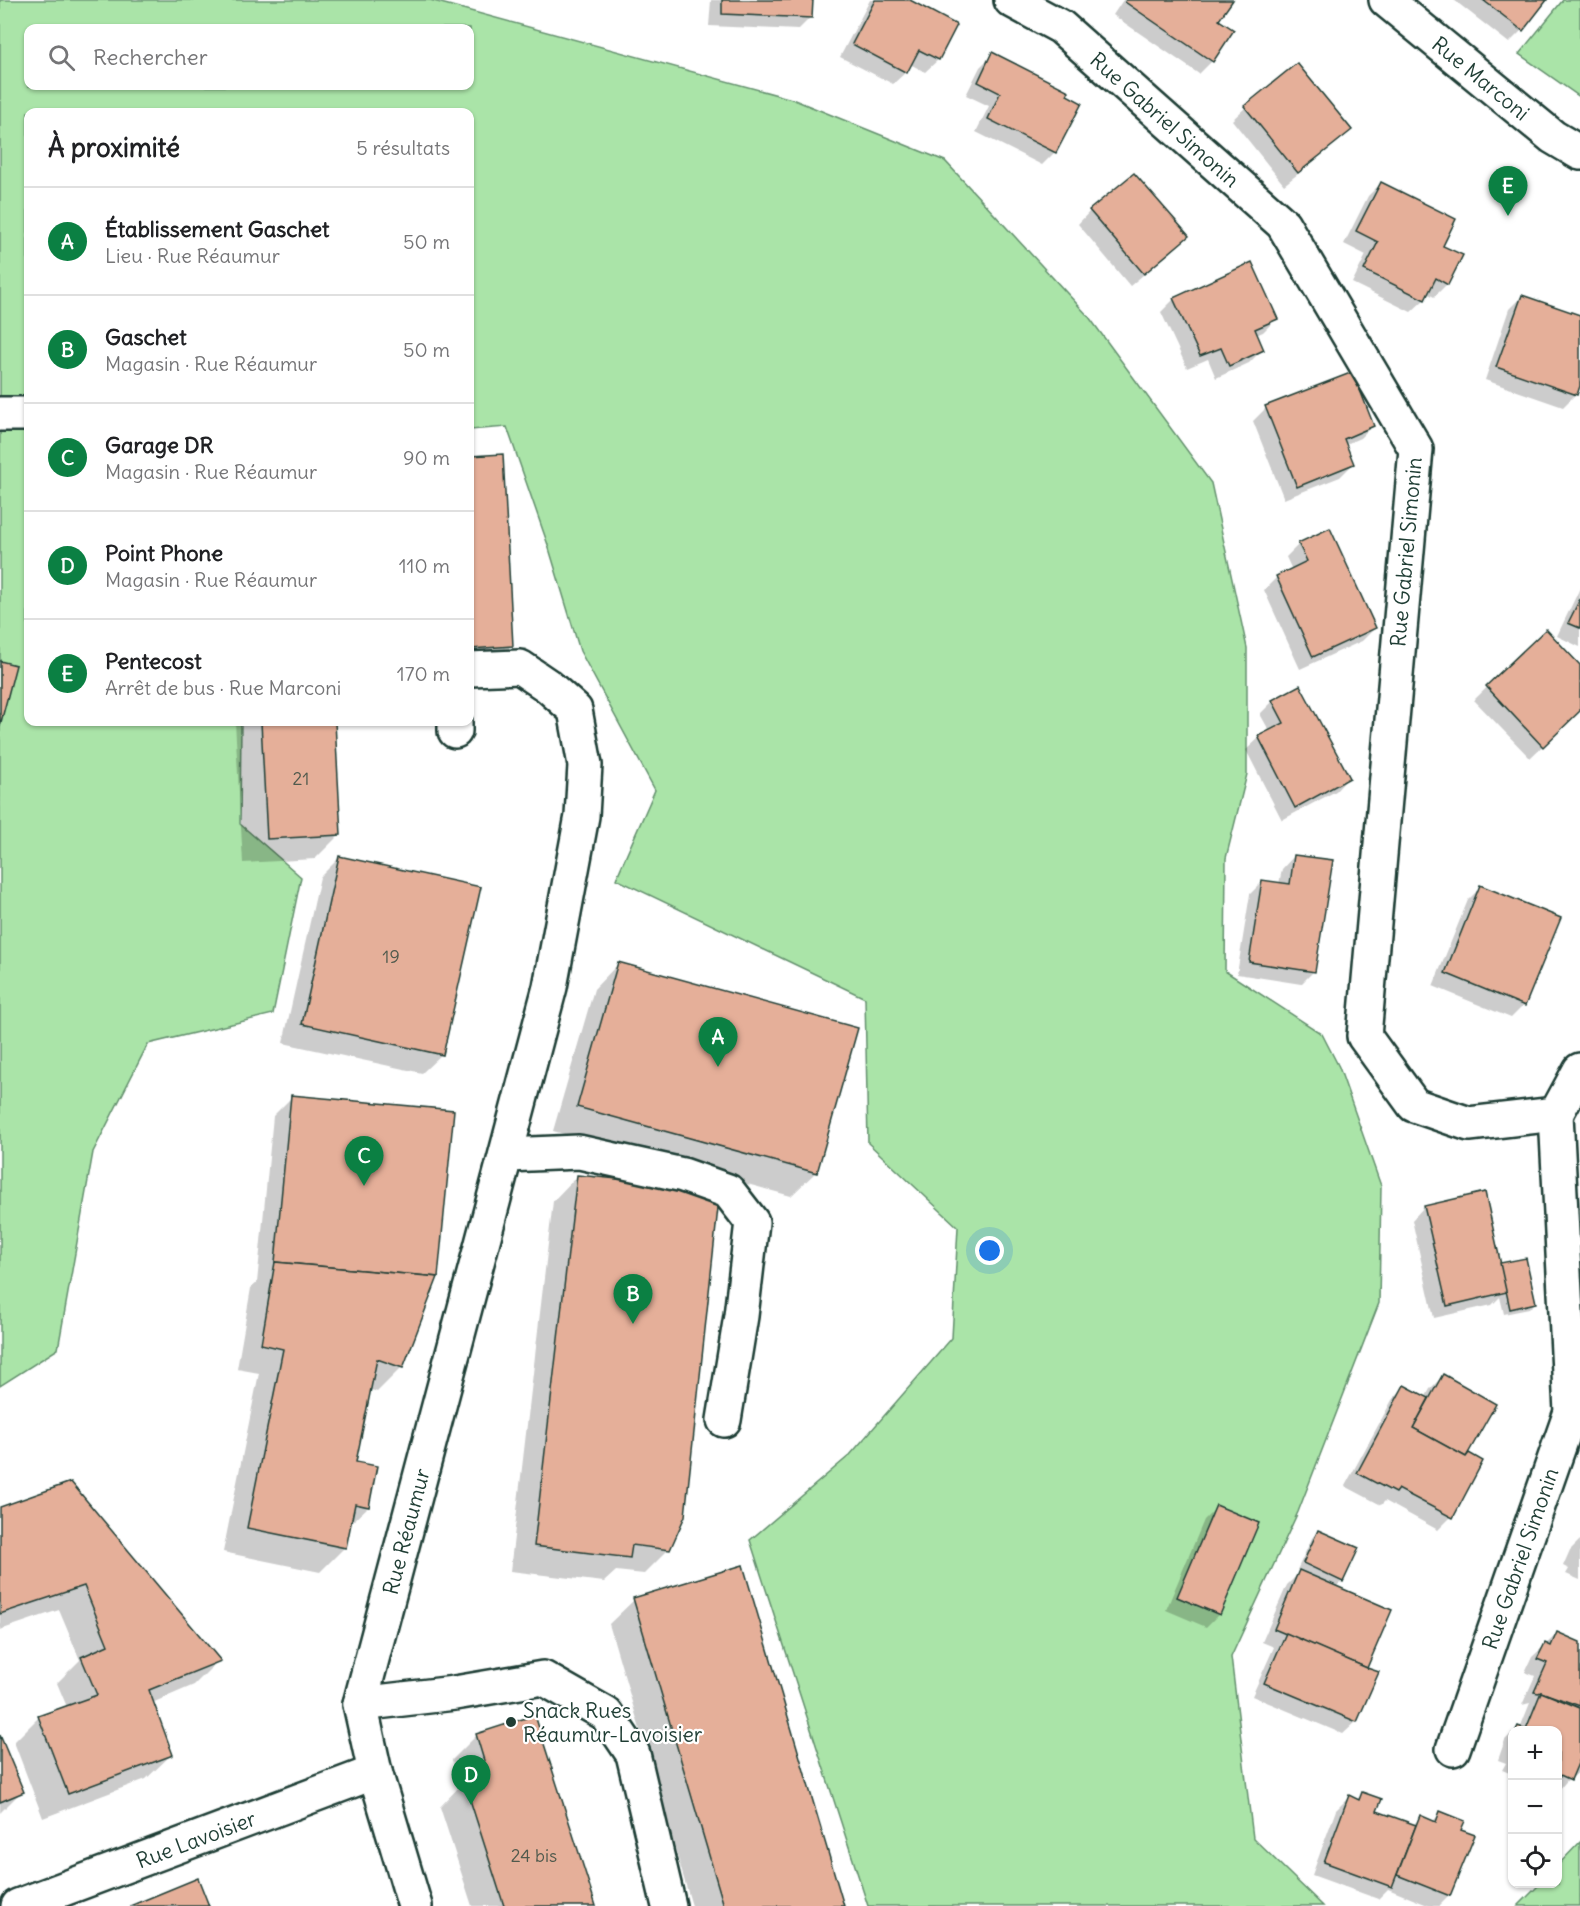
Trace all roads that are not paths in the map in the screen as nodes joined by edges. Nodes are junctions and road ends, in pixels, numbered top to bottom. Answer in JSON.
{"nodes":[{"id":1,"x":1011,"y":0,"type":"edge"},
{"id":2,"x":1386,"y":0,"type":"edge"},
{"id":3,"x":1580,"y":153,"type":"edge"},
{"id":4,"x":0,"y":414,"type":"edge"},
{"id":5,"x":24,"y":414,"type":"edge"},
{"id":6,"x":474,"y":669,"type":"edge"},
{"id":7,"x":1580,"y":1070,"type":"edge"},
{"id":8,"x":1556,"y":1114,"type":"junction"},
{"id":9,"x":506,"y":1155,"type":"junction"},
{"id":10,"x":724,"y":1420,"type":"dead end"},
{"id":11,"x":360,"y":1704,"type":"junction"},
{"id":12,"x":1453,"y":1749,"type":"dead end"},
{"id":13,"x":375,"y":1772,"type":"junction"},
{"id":14,"x":18,"y":1906,"type":"edge"},
{"id":15,"x":415,"y":1906,"type":"edge"},
{"id":16,"x":669,"y":1906,"type":"edge"}],
"edges":[{"from":1,"to":8,"type":"street","name":"Rue Gabriel Simonin"},
{"from":2,"to":3,"type":"street","name":"Rue Marconi"},
{"from":4,"to":5,"type":"street"},
{"from":6,"to":9,"type":"street","name":"Rue Réaumur"},
{"from":7,"to":8,"type":"street"},
{"from":8,"to":12,"type":"street","name":"Rue Gabriel Simonin"},
{"from":9,"to":10,"type":"street"},
{"from":9,"to":11,"type":"street","name":"Rue Réaumur"},
{"from":11,"to":13,"type":"street","name":"Rue Réaumur"},
{"from":11,"to":16,"type":"street"},
{"from":13,"to":14,"type":"street","name":"Rue Lavoisier"},
{"from":13,"to":15,"type":"street","name":"Rue Réaumur"}]}
